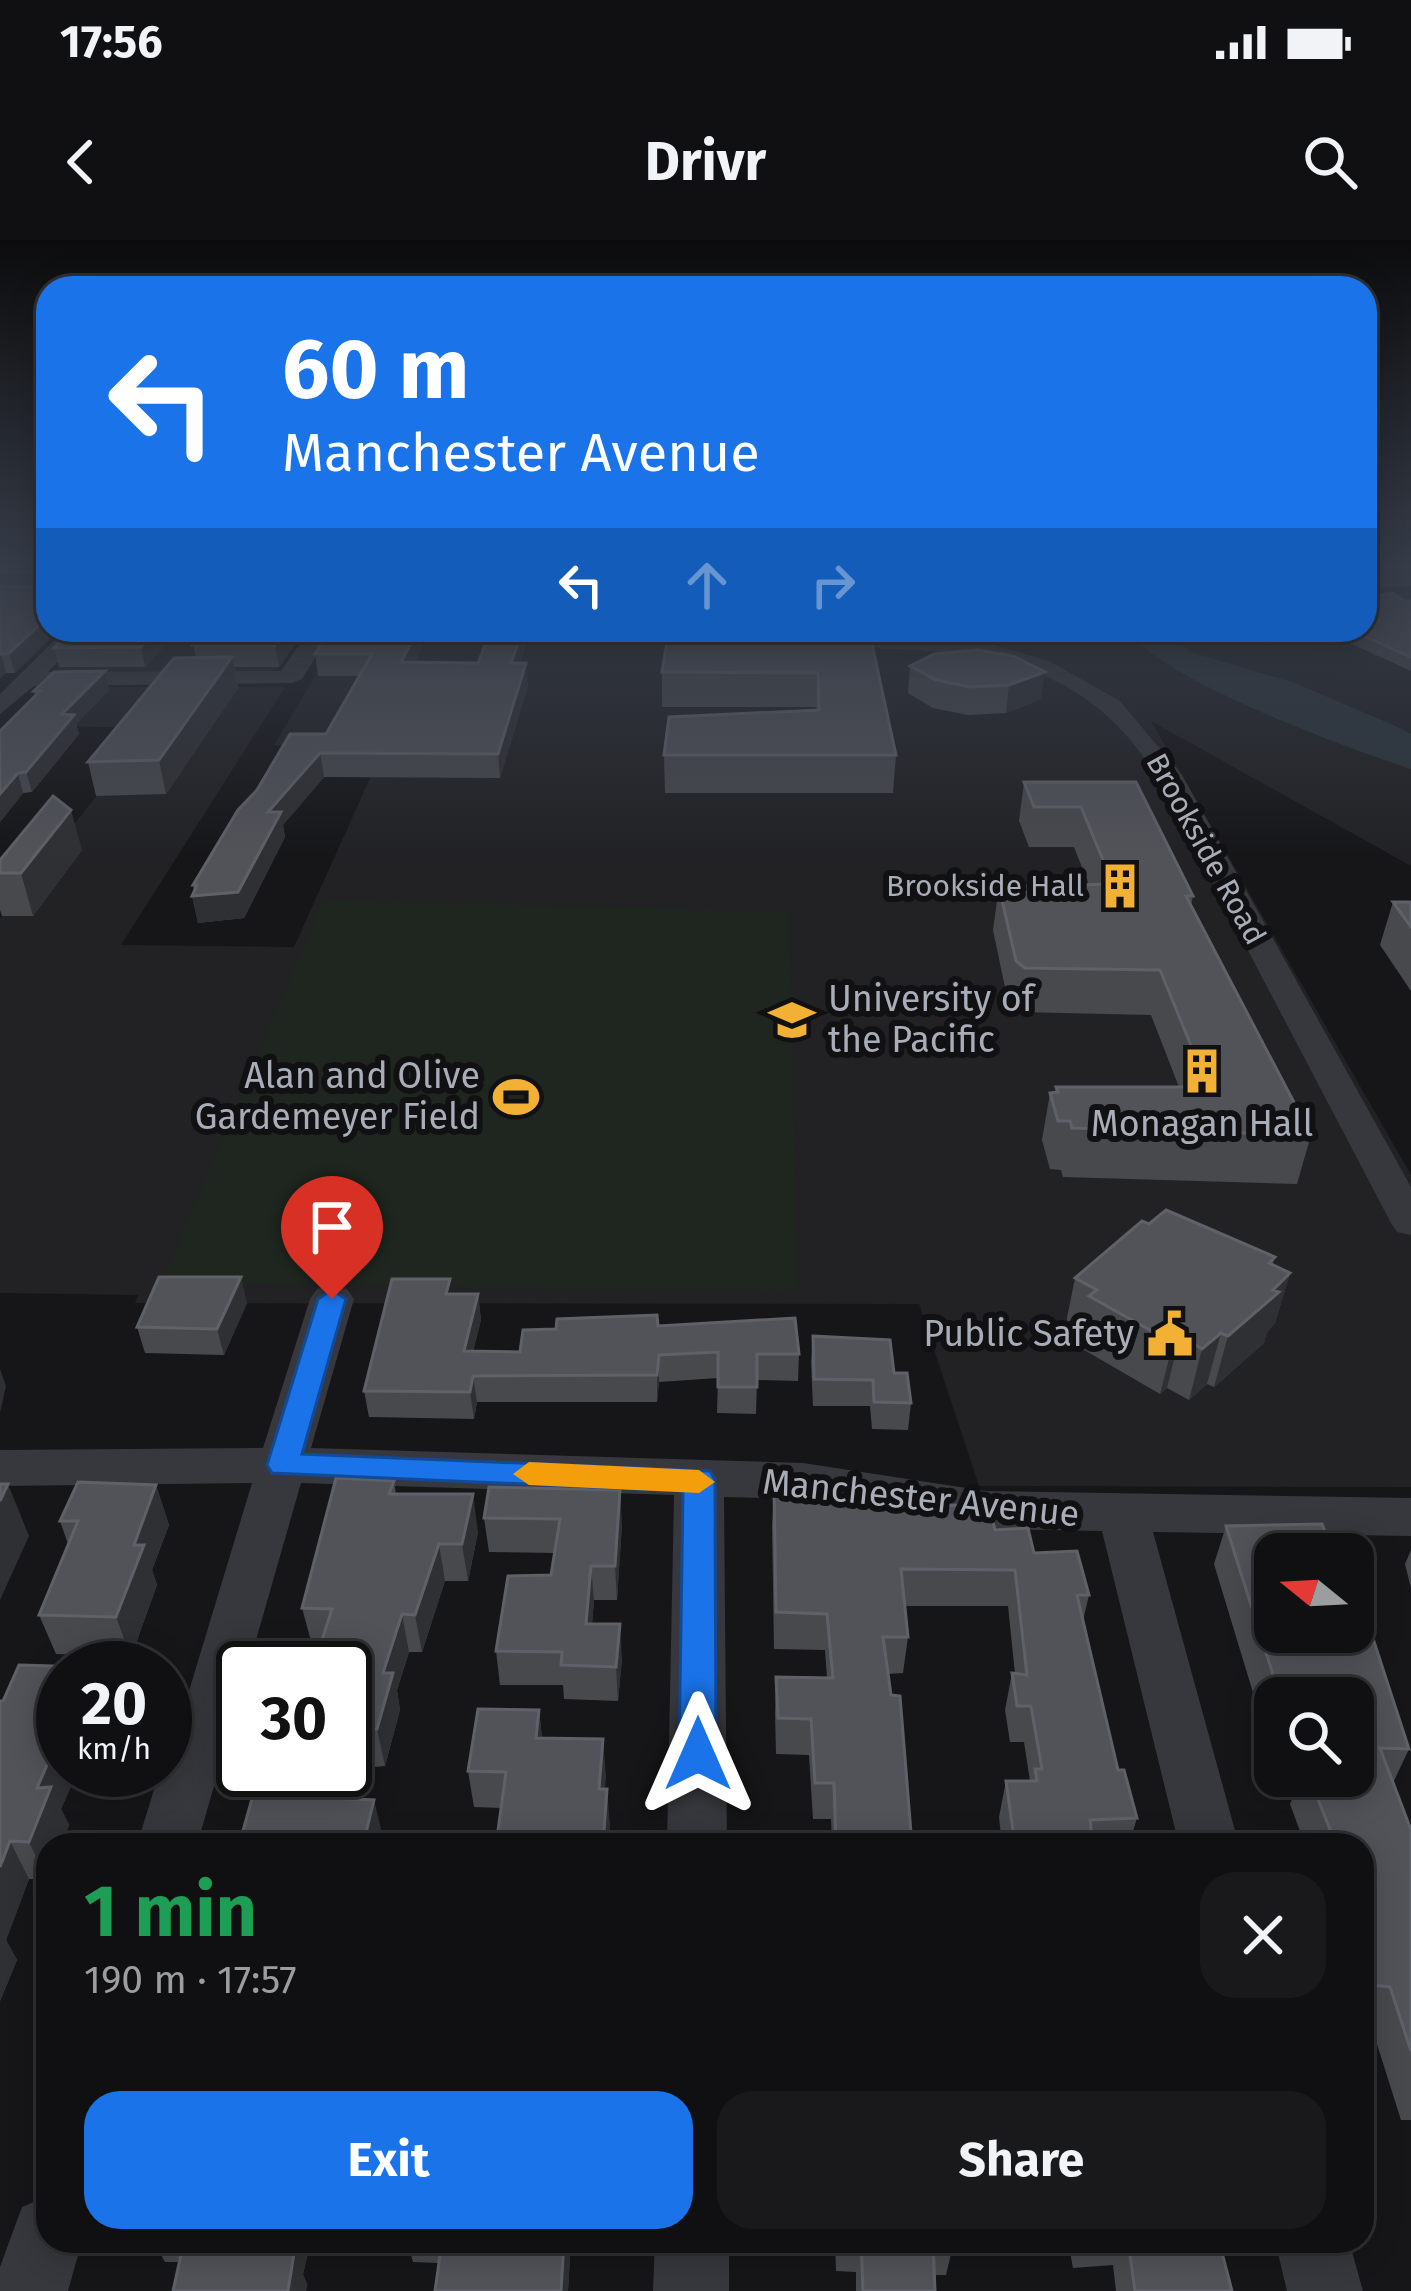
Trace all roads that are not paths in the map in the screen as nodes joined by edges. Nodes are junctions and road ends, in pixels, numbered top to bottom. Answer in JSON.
{"nodes":[{"id":1,"x":41,"y":666,"type":"edge"},
{"id":2,"x":299,"y":666,"type":"edge"},
{"id":3,"x":1036,"y":666,"type":"edge"},
{"id":4,"x":27,"y":679,"type":"junction"},
{"id":5,"x":0,"y":706,"type":"edge"},
{"id":6,"x":1411,"y":1223,"type":"edge"},
{"id":7,"x":332,"y":1299,"type":"dead end"},
{"id":8,"x":283,"y":1465,"type":"junction"},
{"id":9,"x":0,"y":1468,"type":"edge"},
{"id":10,"x":699,"y":1480,"type":"junction"},
{"id":11,"x":1124,"y":1516,"type":"junction"},
{"id":12,"x":1411,"y":1517,"type":"edge"},
{"id":13,"x":171,"y":1833,"type":"edge"},
{"id":14,"x":697,"y":1833,"type":"edge"},
{"id":15,"x":1206,"y":1833,"type":"edge"},
{"id":16,"x":42,"y":2253,"type":"edge"},
{"id":17,"x":692,"y":2253,"type":"edge"},
{"id":18,"x":1315,"y":2253,"type":"edge"},
{"id":19,"x":30,"y":2291,"type":"edge"},
{"id":20,"x":691,"y":2291,"type":"edge"},
{"id":21,"x":1324,"y":2291,"type":"edge"}],
"edges":[{"from":1,"to":4,"type":"street"},
{"from":2,"to":4,"type":"street"},
{"from":3,"to":6,"type":"street","name":"Brookside Road"},
{"from":4,"to":5,"type":"street"},
{"from":7,"to":8,"type":"street"},
{"from":8,"to":9,"type":"street","name":"Manchester Avenue"},
{"from":8,"to":10,"type":"street","name":"Manchester Avenue"},
{"from":8,"to":13,"type":"street"},
{"from":10,"to":11,"type":"street","name":"Manchester Avenue"},
{"from":10,"to":14,"type":"street"},
{"from":11,"to":12,"type":"street","name":"Manchester Avenue"},
{"from":11,"to":15,"type":"street"},
{"from":16,"to":19,"type":"street"},
{"from":17,"to":20,"type":"street"},
{"from":18,"to":21,"type":"street"}]}
